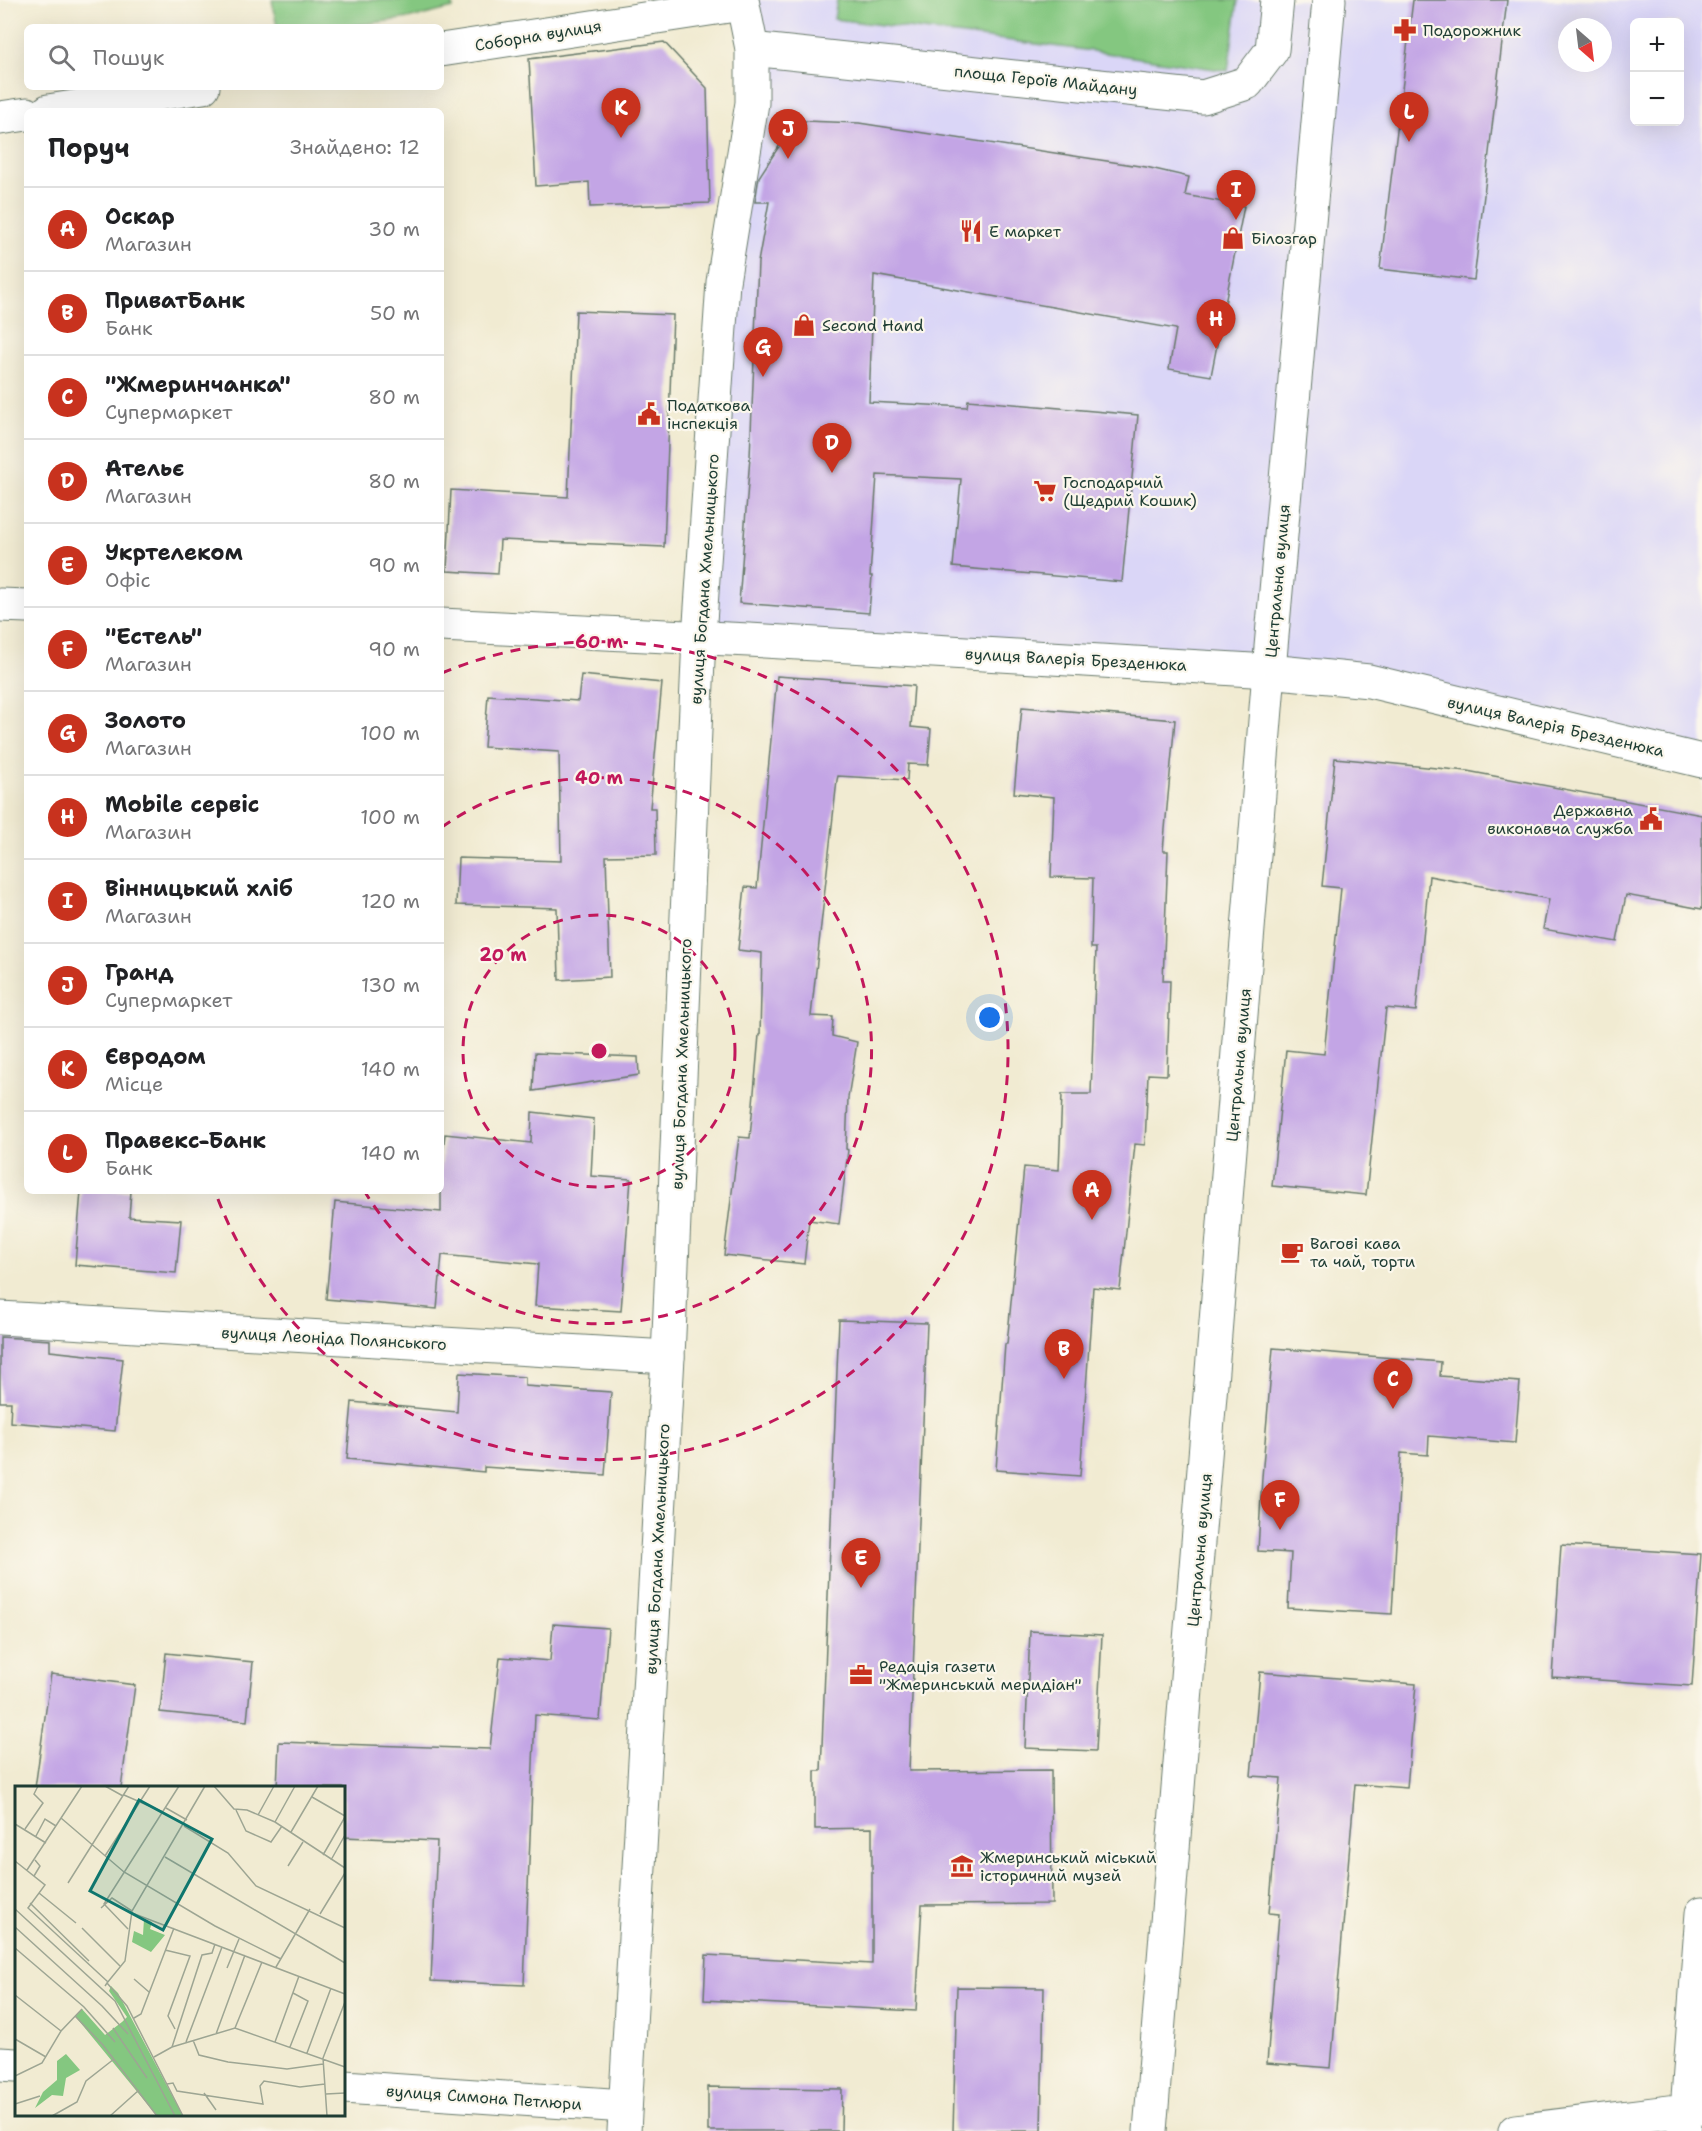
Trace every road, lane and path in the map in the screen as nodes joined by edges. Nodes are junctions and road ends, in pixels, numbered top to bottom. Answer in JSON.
{"nodes":[{"id":1,"x":1277,"y":0,"type":"edge"},
{"id":2,"x":1329,"y":0,"type":"edge"},
{"id":3,"x":742,"y":2,"type":"edge"},
{"id":4,"x":752,"y":49,"type":"junction"},
{"id":5,"x":444,"y":50,"type":"edge"},
{"id":6,"x":184,"y":90,"type":"edge"},
{"id":7,"x":67,"y":108,"type":"edge"},
{"id":8,"x":24,"y":114,"type":"edge"},
{"id":9,"x":0,"y":118,"type":"edge"},
{"id":10,"x":0,"y":605,"type":"edge"},
{"id":11,"x":24,"y":606,"type":"edge"},
{"id":12,"x":444,"y":625,"type":"edge"},
{"id":13,"x":699,"y":637,"type":"junction"},
{"id":14,"x":1269,"y":670,"type":"junction"},
{"id":15,"x":1702,"y":761,"type":"edge"},
{"id":16,"x":0,"y":1318,"type":"edge"},
{"id":17,"x":668,"y":1357,"type":"junction"},
{"id":18,"x":1702,"y":1913,"type":"edge"},
{"id":19,"x":0,"y":2064,"type":"edge"},
{"id":20,"x":15,"y":2065,"type":"edge"},
{"id":21,"x":345,"y":2087,"type":"edge"},
{"id":22,"x":1691,"y":2116,"type":"edge"},
{"id":23,"x":625,"y":2119,"type":"edge"},
{"id":24,"x":1150,"y":2131,"type":"edge"},
{"id":25,"x":1515,"y":2131,"type":"edge"}],
"edges":[{"from":1,"to":4,"type":"street","name":"площа Героїв Майдану"},
{"from":2,"to":14,"type":"street","name":"Центральна вулиця"},
{"from":3,"to":4,"type":"street","name":"вулиця Богдана Хмельницького"},
{"from":3,"to":5,"type":"street","name":"Соборна вулиця"},
{"from":4,"to":13,"type":"street","name":"вулиця Богдана Хмельницького"},
{"from":6,"to":7,"type":"street"},
{"from":8,"to":9,"type":"street"},
{"from":10,"to":11,"type":"street"},
{"from":12,"to":13,"type":"street","name":"вулиця Валерія Брезденюка"},
{"from":13,"to":14,"type":"street","name":"вулиця Валерія Брезденюка"},
{"from":13,"to":17,"type":"street","name":"вулиця Богдана Хмельницького"},
{"from":14,"to":15,"type":"street","name":"вулиця Валерія Брезденюка"},
{"from":14,"to":24,"type":"street","name":"Центральна вулиця"},
{"from":16,"to":17,"type":"street","name":"вулиця Леоніда Полянського"},
{"from":17,"to":23,"type":"street","name":"вулиця Богдана Хмельницького"},
{"from":18,"to":22,"type":"street"},
{"from":19,"to":20,"type":"street"},
{"from":21,"to":23,"type":"street","name":"вулиця Симона Петлюри"},
{"from":22,"to":25,"type":"street"}]}
